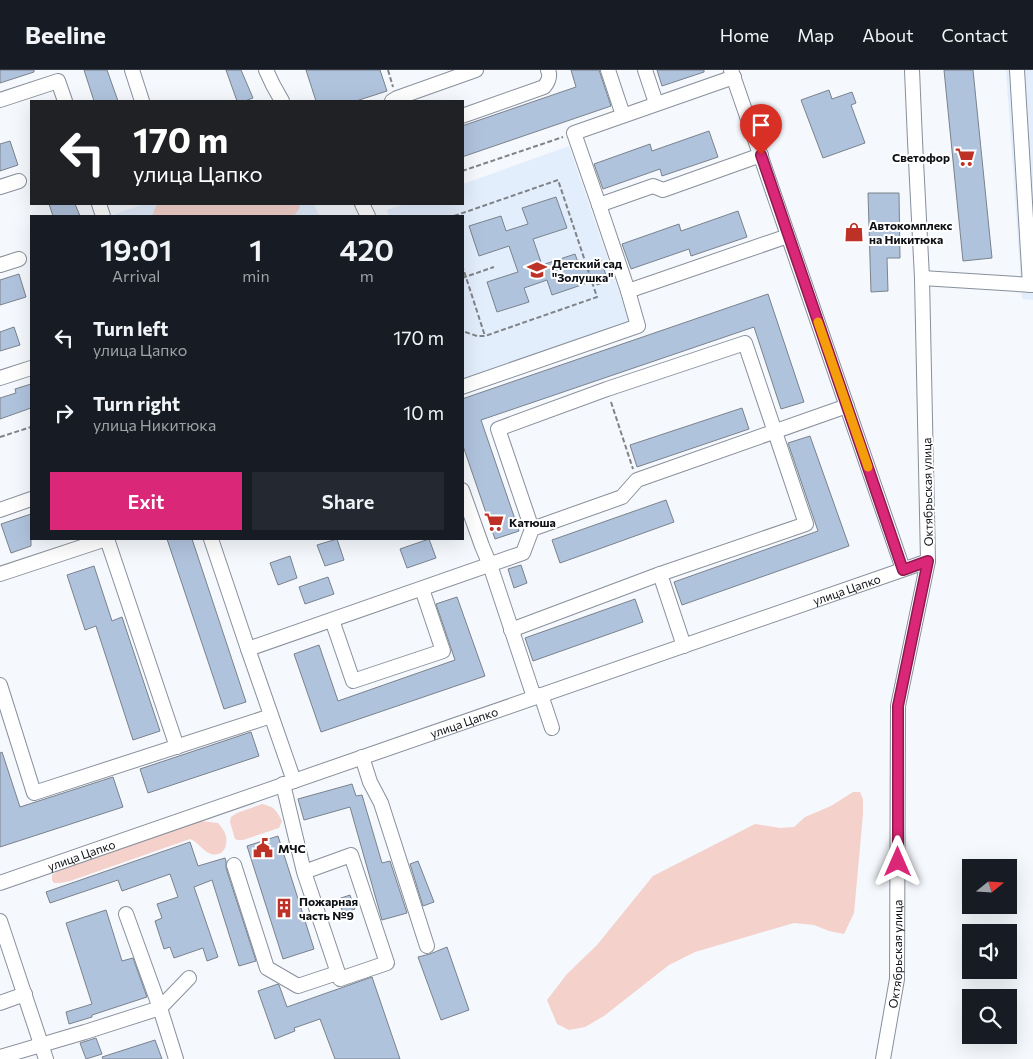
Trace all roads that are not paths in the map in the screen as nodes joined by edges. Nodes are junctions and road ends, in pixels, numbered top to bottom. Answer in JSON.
{"nodes":[{"id":1,"x":132,"y":70,"type":"edge"},
{"id":2,"x":266,"y":70,"type":"edge"},
{"id":3,"x":476,"y":70,"type":"edge"},
{"id":4,"x":548,"y":70,"type":"edge"},
{"id":5,"x":608,"y":70,"type":"edge"},
{"id":6,"x":645,"y":70,"type":"edge"},
{"id":7,"x":912,"y":70,"type":"edge"},
{"id":8,"x":1016,"y":70,"type":"edge"},
{"id":9,"x":732,"y":74,"type":"edge"},
{"id":10,"x":0,"y":100,"type":"edge"},
{"id":11,"x":65,"y":100,"type":"edge"},
{"id":12,"x":142,"y":100,"type":"edge"},
{"id":13,"x":281,"y":100,"type":"edge"},
{"id":14,"x":394,"y":100,"type":"edge"},
{"id":15,"x":656,"y":103,"type":"junction"},
{"id":16,"x":464,"y":115,"type":"edge"},
{"id":17,"x":623,"y":115,"type":"junction"},
{"id":18,"x":761,"y":155,"type":"junction"},
{"id":19,"x":19,"y":181,"type":"dead end"},
{"id":20,"x":0,"y":187,"type":"edge"},
{"id":21,"x":599,"y":205,"type":"junction"},
{"id":22,"x":788,"y":236,"type":"junction"},
{"id":23,"x":19,"y":259,"type":"dead end"},
{"id":24,"x":0,"y":265,"type":"edge"},
{"id":25,"x":922,"y":278,"type":"junction"},
{"id":26,"x":1032,"y":285,"type":"edge"},
{"id":27,"x":628,"y":291,"type":"junction"},
{"id":28,"x":30,"y":368,"type":"edge"},
{"id":29,"x":0,"y":378,"type":"edge"},
{"id":30,"x":464,"y":386,"type":"edge"},
{"id":31,"x":847,"y":406,"type":"junction"},
{"id":32,"x":775,"y":432,"type":"junction"},
{"id":33,"x":464,"y":496,"type":"edge"},
{"id":34,"x":30,"y":499,"type":"edge"},
{"id":35,"x":0,"y":510,"type":"edge"},
{"id":36,"x":532,"y":529,"type":"junction"},
{"id":37,"x":103,"y":540,"type":"edge"},
{"id":38,"x":106,"y":540,"type":"edge"},
{"id":39,"x":211,"y":540,"type":"edge"},
{"id":40,"x":928,"y":561,"type":"junction"},
{"id":41,"x":490,"y":565,"type":"junction"},
{"id":42,"x":903,"y":570,"type":"junction"},
{"id":43,"x":0,"y":574,"type":"edge"},
{"id":44,"x":660,"y":574,"type":"junction"},
{"id":45,"x":422,"y":589,"type":"junction"},
{"id":46,"x":332,"y":620,"type":"junction"},
{"id":47,"x":511,"y":630,"type":"junction"},
{"id":48,"x":684,"y":646,"type":"junction"},
{"id":49,"x":248,"y":649,"type":"junction"},
{"id":50,"x":0,"y":685,"type":"edge"},
{"id":51,"x":537,"y":696,"type":"junction"},
{"id":52,"x":271,"y":716,"type":"junction"},
{"id":53,"x":552,"y":728,"type":"dead end"},
{"id":54,"x":177,"y":747,"type":"junction"},
{"id":55,"x":362,"y":757,"type":"junction"},
{"id":56,"x":288,"y":783,"type":"junction"},
{"id":57,"x":234,"y":866,"type":"dead end"},
{"id":58,"x":304,"y":872,"type":"junction"},
{"id":59,"x":0,"y":883,"type":"edge"},
{"id":60,"x":126,"y":914,"type":"dead end"},
{"id":61,"x":0,"y":921,"type":"edge"},
{"id":62,"x":3,"y":936,"type":"edge"},
{"id":63,"x":427,"y":946,"type":"dead end"},
{"id":64,"x":337,"y":973,"type":"junction"},
{"id":65,"x":188,"y":978,"type":"dead end"},
{"id":66,"x":25,"y":994,"type":"junction"},
{"id":67,"x":0,"y":1003,"type":"edge"},
{"id":68,"x":160,"y":1008,"type":"junction"},
{"id":69,"x":41,"y":1044,"type":"junction"},
{"id":70,"x":0,"y":1057,"type":"edge"},
{"id":71,"x":46,"y":1059,"type":"edge"},
{"id":72,"x":176,"y":1059,"type":"edge"},
{"id":73,"x":882,"y":1059,"type":"edge"}],
"edges":[{"from":1,"to":12,"type":"street"},
{"from":2,"to":13,"type":"street"},
{"from":3,"to":14,"type":"street"},
{"from":4,"to":16,"type":"street"},
{"from":5,"to":17,"type":"street"},
{"from":6,"to":15,"type":"street"},
{"from":7,"to":25,"type":"street","name":"Октябрьская улица"},
{"from":8,"to":26,"type":"street"},
{"from":9,"to":15,"type":"street"},
{"from":9,"to":18,"type":"street"},
{"from":10,"to":11,"type":"street"},
{"from":15,"to":17,"type":"street"},
{"from":17,"to":21,"type":"street"},
{"from":18,"to":21,"type":"street"},
{"from":18,"to":22,"type":"street"},
{"from":19,"to":20,"type":"street"},
{"from":21,"to":27,"type":"street"},
{"from":22,"to":27,"type":"street"},
{"from":22,"to":31,"type":"street"},
{"from":23,"to":24,"type":"street"},
{"from":25,"to":26,"type":"street"},
{"from":25,"to":40,"type":"street","name":"Октябрьская улица"},
{"from":27,"to":30,"type":"street"},
{"from":28,"to":29,"type":"street"},
{"from":31,"to":32,"type":"street"},
{"from":31,"to":42,"type":"street"},
{"from":32,"to":36,"type":"street"},
{"from":32,"to":36,"type":"street"},
{"from":32,"to":44,"type":"street"},
{"from":33,"to":41,"type":"street"},
{"from":34,"to":35,"type":"street"},
{"from":36,"to":41,"type":"street"},
{"from":37,"to":43,"type":"street"},
{"from":38,"to":54,"type":"street"},
{"from":39,"to":49,"type":"street"},
{"from":40,"to":42,"type":"street","name":"улица Цапко"},
{"from":40,"to":73,"type":"street","name":"Октябрьская улица"},
{"from":41,"to":45,"type":"street"},
{"from":41,"to":47,"type":"street"},
{"from":42,"to":48,"type":"street","name":"улица Цапко"},
{"from":44,"to":47,"type":"street"},
{"from":44,"to":48,"type":"street"},
{"from":45,"to":46,"type":"street"},
{"from":45,"to":46,"type":"street"},
{"from":46,"to":49,"type":"street"},
{"from":47,"to":51,"type":"street"},
{"from":48,"to":51,"type":"street","name":"улица Цапко"},
{"from":49,"to":52,"type":"street"},
{"from":50,"to":54,"type":"street"},
{"from":51,"to":53,"type":"street"},
{"from":51,"to":55,"type":"street","name":"улица Цапко"},
{"from":52,"to":54,"type":"street"},
{"from":52,"to":56,"type":"street"},
{"from":55,"to":56,"type":"street","name":"улица Цапко"},
{"from":55,"to":63,"type":"street"},
{"from":56,"to":58,"type":"street"},
{"from":56,"to":59,"type":"street","name":"улица Цапко"},
{"from":57,"to":64,"type":"street"},
{"from":58,"to":64,"type":"street"},
{"from":58,"to":64,"type":"street"},
{"from":60,"to":68,"type":"street"},
{"from":61,"to":62,"type":"street"},
{"from":62,"to":66,"type":"street"},
{"from":65,"to":68,"type":"street"},
{"from":66,"to":67,"type":"street"},
{"from":66,"to":69,"type":"street"},
{"from":68,"to":69,"type":"street"},
{"from":68,"to":72,"type":"street"},
{"from":69,"to":70,"type":"street"},
{"from":69,"to":71,"type":"street"}]}
